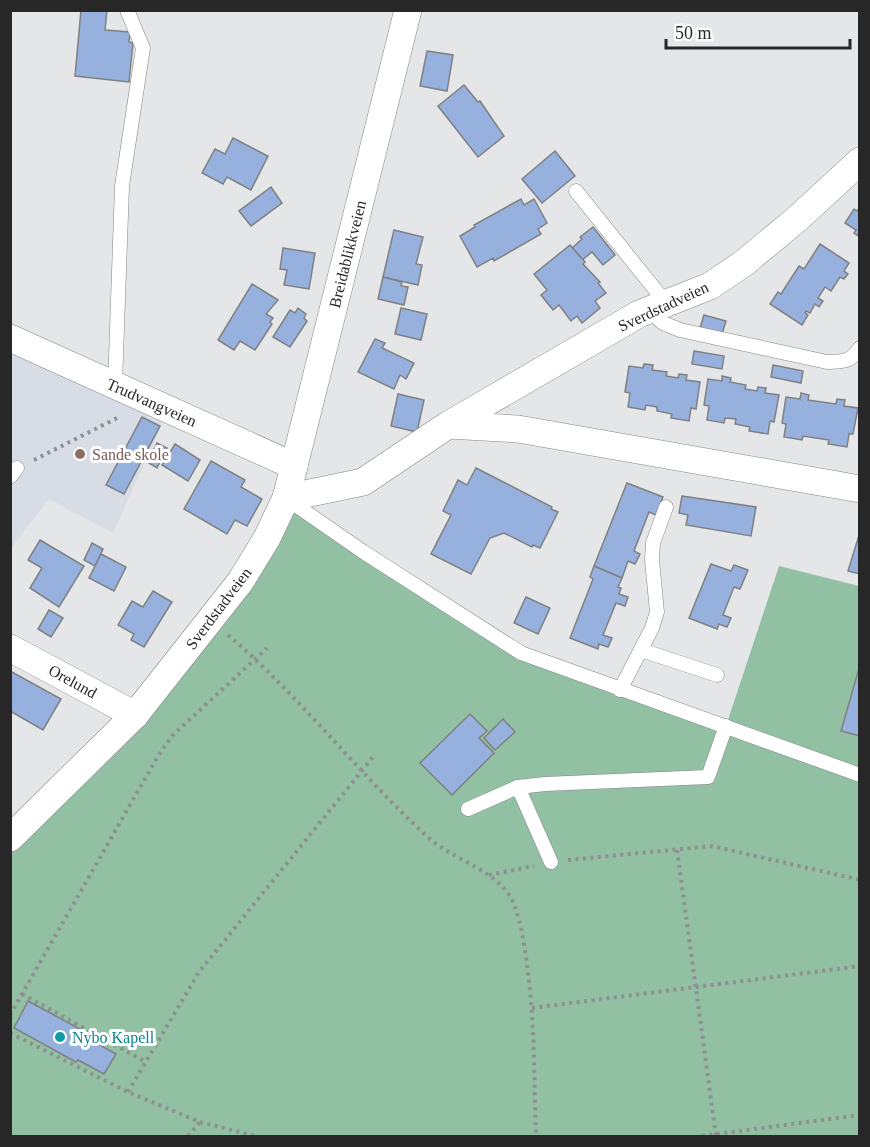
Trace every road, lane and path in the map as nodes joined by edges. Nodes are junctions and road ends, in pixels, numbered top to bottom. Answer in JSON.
{"nodes":[{"id":1,"x":127,"y":10,"type":"edge"},
{"id":2,"x":408,"y":10,"type":"edge"},
{"id":3,"x":860,"y":161,"type":"edge"},
{"id":4,"x":576,"y":191,"type":"dead end"},
{"id":5,"x":657,"y":307,"type":"junction"},
{"id":6,"x":10,"y":338,"type":"edge"},
{"id":7,"x":860,"y":348,"type":"edge"},
{"id":8,"x":115,"y":385,"type":"junction"},
{"id":9,"x":140,"y":396,"type":"junction"},
{"id":10,"x":448,"y":425,"type":"junction"},
{"id":11,"x":294,"y":466,"type":"junction"},
{"id":12,"x":14,"y":473,"type":"edge"},
{"id":13,"x":860,"y":489,"type":"edge"},
{"id":14,"x":286,"y":498,"type":"junction"},
{"id":15,"x":666,"y":507,"type":"dead end"},
{"id":16,"x":210,"y":620,"type":"junction"},
{"id":17,"x":10,"y":648,"type":"edge"},
{"id":18,"x":267,"y":648,"type":"dead end"},
{"id":19,"x":641,"y":650,"type":"junction"},
{"id":20,"x":255,"y":658,"type":"junction"},
{"id":21,"x":717,"y":675,"type":"dead end"},
{"id":22,"x":620,"y":690,"type":"junction"},
{"id":23,"x":135,"y":715,"type":"junction"},
{"id":24,"x":726,"y":726,"type":"junction"},
{"id":25,"x":373,"y":758,"type":"dead end"},
{"id":26,"x":362,"y":772,"type":"junction"},
{"id":27,"x":860,"y":775,"type":"edge"},
{"id":28,"x":518,"y":787,"type":"junction"},
{"id":29,"x":468,"y":808,"type":"dead end"},
{"id":30,"x":10,"y":838,"type":"edge"},
{"id":31,"x":677,"y":850,"type":"junction"},
{"id":32,"x":551,"y":862,"type":"junction"},
{"id":33,"x":488,"y":875,"type":"junction"},
{"id":34,"x":860,"y":880,"type":"edge"},
{"id":35,"x":860,"y":966,"type":"edge"},
{"id":36,"x":696,"y":987,"type":"junction"},
{"id":37,"x":22,"y":994,"type":"junction"},
{"id":38,"x":532,"y":1008,"type":"junction"},
{"id":39,"x":11,"y":1013,"type":"edge"},
{"id":40,"x":10,"y":1033,"type":"edge"},
{"id":41,"x":146,"y":1062,"type":"junction"},
{"id":42,"x":128,"y":1092,"type":"junction"},
{"id":43,"x":860,"y":1115,"type":"edge"},
{"id":44,"x":200,"y":1122,"type":"junction"},
{"id":45,"x":716,"y":1136,"type":"edge"},
{"id":46,"x":188,"y":1137,"type":"edge"},
{"id":47,"x":255,"y":1137,"type":"edge"},
{"id":48,"x":536,"y":1137,"type":"edge"},
{"id":49,"x":702,"y":1137,"type":"edge"}],
"edges":[{"from":1,"to":8,"type":"lane"},
{"from":2,"to":11,"type":"street","name":"Breidablikkveien"},
{"from":3,"to":5,"type":"street","name":"Sverdstadveien"},
{"from":4,"to":5,"type":"lane"},
{"from":5,"to":7,"type":"lane"},
{"from":5,"to":10,"type":"street","name":"Sverdstadveien"},
{"from":6,"to":8,"type":"street","name":"Trudvangveien"},
{"from":8,"to":9,"type":"street","name":"Trudvangveien"},
{"from":9,"to":11,"type":"street","name":"Trudvangveien"},
{"from":9,"to":12,"type":"path"},
{"from":10,"to":13,"type":"street"},
{"from":10,"to":14,"type":"street","name":"Sverdstadveien"},
{"from":11,"to":14,"type":"street","name":"Breidablikkveien"},
{"from":14,"to":16,"type":"street","name":"Sverdstadveien"},
{"from":14,"to":22,"type":"lane"},
{"from":15,"to":19,"type":"lane"},
{"from":16,"to":20,"type":"path"},
{"from":16,"to":23,"type":"street","name":"Sverdstadveien"},
{"from":17,"to":23,"type":"street","name":"Orelund"},
{"from":18,"to":20,"type":"path"},
{"from":19,"to":21,"type":"lane"},
{"from":19,"to":22,"type":"lane"},
{"from":20,"to":26,"type":"path"},
{"from":20,"to":37,"type":"path"},
{"from":22,"to":24,"type":"lane"},
{"from":23,"to":30,"type":"street","name":"Sverdstadveien"},
{"from":24,"to":27,"type":"lane"},
{"from":24,"to":28,"type":"lane"},
{"from":25,"to":26,"type":"path"},
{"from":26,"to":33,"type":"path"},
{"from":26,"to":41,"type":"path"},
{"from":28,"to":29,"type":"lane"},
{"from":28,"to":32,"type":"lane"},
{"from":31,"to":32,"type":"path"},
{"from":31,"to":34,"type":"path"},
{"from":31,"to":36,"type":"path"},
{"from":32,"to":33,"type":"path"},
{"from":33,"to":38,"type":"path"},
{"from":35,"to":36,"type":"path"},
{"from":36,"to":38,"type":"path"},
{"from":36,"to":45,"type":"path"},
{"from":37,"to":39,"type":"path"},
{"from":37,"to":41,"type":"path"},
{"from":38,"to":48,"type":"path"},
{"from":40,"to":42,"type":"path"},
{"from":41,"to":42,"type":"path"},
{"from":42,"to":44,"type":"path"},
{"from":43,"to":45,"type":"path"},
{"from":44,"to":46,"type":"path"},
{"from":44,"to":47,"type":"path"},
{"from":45,"to":49,"type":"path"}]}
